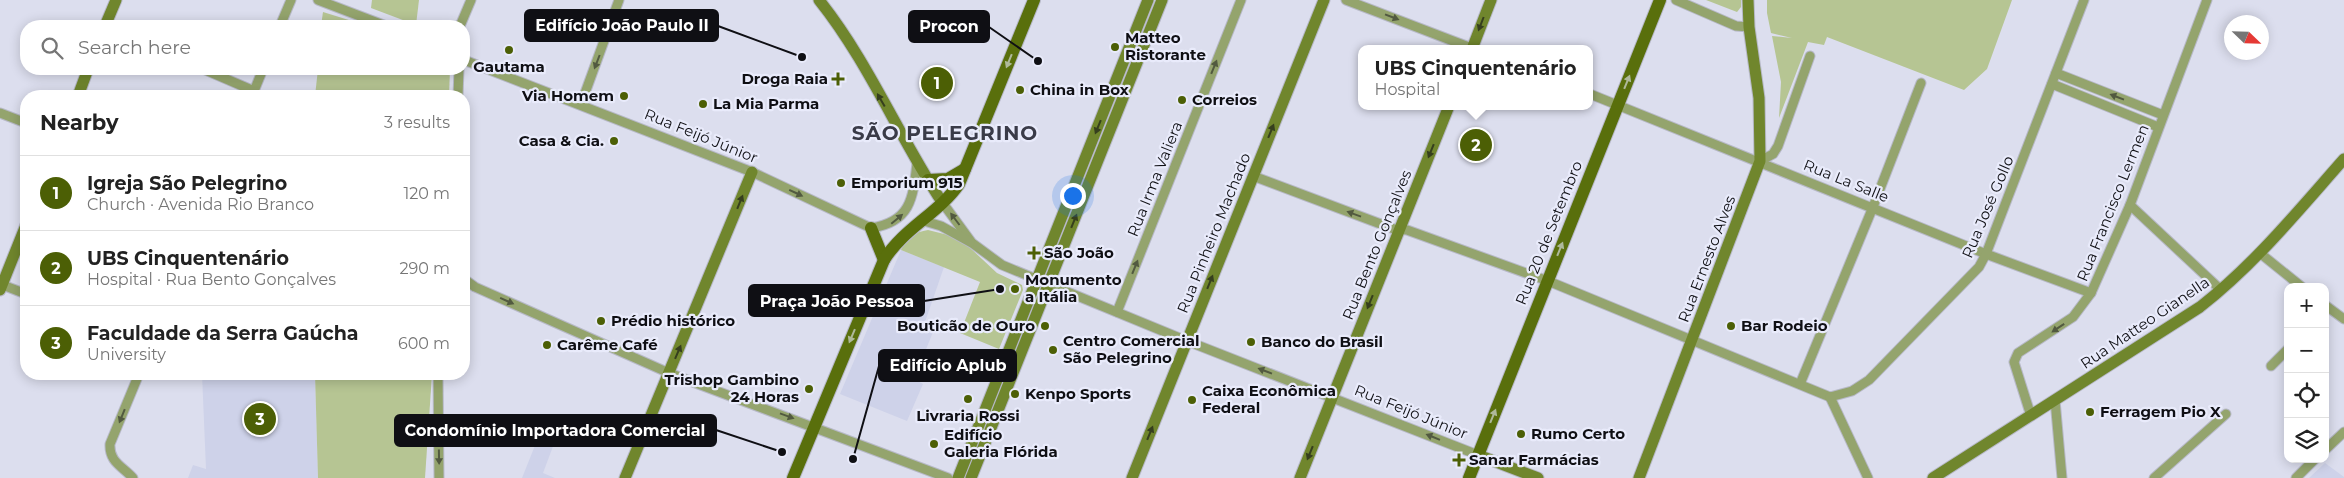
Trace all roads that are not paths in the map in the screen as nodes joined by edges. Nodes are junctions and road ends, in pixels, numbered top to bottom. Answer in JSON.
{"nodes":[{"id":1,"x":116,"y":0,"type":"edge"},
{"id":2,"x":291,"y":0,"type":"edge"},
{"id":3,"x":318,"y":0,"type":"edge"},
{"id":4,"x":471,"y":0,"type":"edge"},
{"id":5,"x":619,"y":0,"type":"edge"},
{"id":6,"x":818,"y":0,"type":"edge"},
{"id":7,"x":1034,"y":0,"type":"edge"},
{"id":8,"x":1148,"y":0,"type":"edge"},
{"id":9,"x":1162,"y":0,"type":"edge"},
{"id":10,"x":1241,"y":0,"type":"edge"},
{"id":11,"x":1324,"y":0,"type":"edge"},
{"id":12,"x":1346,"y":0,"type":"edge"},
{"id":13,"x":1490,"y":0,"type":"edge"},
{"id":14,"x":1660,"y":0,"type":"edge"},
{"id":15,"x":1676,"y":0,"type":"edge"},
{"id":16,"x":1748,"y":0,"type":"edge"},
{"id":17,"x":2084,"y":0,"type":"edge"},
{"id":18,"x":2207,"y":0,"type":"edge"},
{"id":19,"x":108,"y":20,"type":"edge"},
{"id":20,"x":283,"y":20,"type":"edge"},
{"id":21,"x":370,"y":20,"type":"edge"},
{"id":22,"x":463,"y":20,"type":"edge"},
{"id":23,"x":1749,"y":27,"type":"junction"},
{"id":24,"x":1463,"y":45,"type":"edge"},
{"id":25,"x":1474,"y":45,"type":"edge"},
{"id":26,"x":1810,"y":56,"type":"dead end"},
{"id":27,"x":470,"y":62,"type":"edge"},
{"id":28,"x":1123,"y":64,"type":"junction"},
{"id":29,"x":1134,"y":69,"type":"junction"},
{"id":30,"x":2056,"y":73,"type":"junction"},
{"id":31,"x":86,"y":75,"type":"edge"},
{"id":32,"x":215,"y":75,"type":"edge"},
{"id":33,"x":261,"y":75,"type":"edge"},
{"id":34,"x":459,"y":75,"type":"edge"},
{"id":35,"x":1921,"y":83,"type":"dead end"},
{"id":36,"x":2052,"y":84,"type":"junction"},
{"id":37,"x":80,"y":90,"type":"edge"},
{"id":38,"x":245,"y":90,"type":"edge"},
{"id":39,"x":255,"y":90,"type":"edge"},
{"id":40,"x":458,"y":90,"type":"edge"},
{"id":41,"x":1593,"y":95,"type":"edge"},
{"id":42,"x":581,"y":104,"type":"junction"},
{"id":43,"x":1618,"y":104,"type":"junction"},
{"id":44,"x":1105,"y":108,"type":"junction"},
{"id":45,"x":1447,"y":110,"type":"edge"},
{"id":46,"x":0,"y":113,"type":"edge"},
{"id":47,"x":1117,"y":113,"type":"junction"},
{"id":48,"x":2163,"y":115,"type":"junction"},
{"id":49,"x":20,"y":121,"type":"edge"},
{"id":50,"x":2158,"y":127,"type":"junction"},
{"id":51,"x":1090,"y":147,"type":"junction"},
{"id":52,"x":1101,"y":153,"type":"junction"},
{"id":53,"x":2344,"y":159,"type":"edge"},
{"id":54,"x":1760,"y":161,"type":"junction"},
{"id":55,"x":917,"y":163,"type":"junction"},
{"id":56,"x":965,"y":169,"type":"junction"},
{"id":57,"x":752,"y":172,"type":"junction"},
{"id":58,"x":1253,"y":176,"type":"junction"},
{"id":59,"x":928,"y":180,"type":"junction"},
{"id":60,"x":1073,"y":189,"type":"junction"},
{"id":61,"x":1085,"y":194,"type":"junction"},
{"id":62,"x":942,"y":202,"type":"junction"},
{"id":63,"x":2130,"y":205,"type":"junction"},
{"id":64,"x":1874,"y":207,"type":"junction"},
{"id":65,"x":921,"y":220,"type":"junction"},
{"id":66,"x":871,"y":228,"type":"junction"},
{"id":67,"x":1400,"y":229,"type":"junction"},
{"id":68,"x":20,"y":240,"type":"edge"},
{"id":69,"x":972,"y":243,"type":"junction"},
{"id":70,"x":1986,"y":254,"type":"junction"},
{"id":71,"x":2261,"y":254,"type":"junction"},
{"id":72,"x":884,"y":260,"type":"junction"},
{"id":73,"x":1037,"y":280,"type":"junction"},
{"id":74,"x":1548,"y":281,"type":"junction"},
{"id":75,"x":470,"y":283,"type":"edge"},
{"id":76,"x":2297,"y":283,"type":"edge"},
{"id":77,"x":1048,"y":285,"type":"junction"},
{"id":78,"x":1,"y":286,"type":"edge"},
{"id":79,"x":2221,"y":290,"type":"junction"},
{"id":80,"x":20,"y":292,"type":"edge"},
{"id":81,"x":2091,"y":293,"type":"junction"},
{"id":82,"x":2329,"y":310,"type":"edge"},
{"id":83,"x":1117,"y":312,"type":"junction"},
{"id":84,"x":2344,"y":320,"type":"edge"},
{"id":85,"x":1693,"y":339,"type":"junction"},
{"id":86,"x":1187,"y":341,"type":"junction"},
{"id":87,"x":2284,"y":353,"type":"edge"},
{"id":88,"x":2271,"y":366,"type":"dead end"},
{"id":89,"x":669,"y":373,"type":"junction"},
{"id":90,"x":137,"y":380,"type":"edge"},
{"id":91,"x":438,"y":380,"type":"edge"},
{"id":92,"x":1800,"y":384,"type":"junction"},
{"id":93,"x":994,"y":388,"type":"junction"},
{"id":94,"x":1005,"y":393,"type":"junction"},
{"id":95,"x":1332,"y":397,"type":"junction"},
{"id":96,"x":1830,"y":397,"type":"junction"},
{"id":97,"x":2055,"y":400,"type":"junction"},
{"id":98,"x":2226,"y":414,"type":"dead end"},
{"id":99,"x":2031,"y":416,"type":"junction"},
{"id":100,"x":814,"y":427,"type":"junction"},
{"id":101,"x":2344,"y":432,"type":"edge"},
{"id":102,"x":2329,"y":446,"type":"edge"},
{"id":103,"x":1478,"y":455,"type":"junction"},
{"id":104,"x":2312,"y":463,"type":"edge"},
{"id":105,"x":133,"y":478,"type":"edge"},
{"id":106,"x":439,"y":478,"type":"edge"},
{"id":107,"x":625,"y":478,"type":"edge"},
{"id":108,"x":794,"y":478,"type":"edge"},
{"id":109,"x":948,"y":478,"type":"edge"},
{"id":110,"x":958,"y":478,"type":"edge"},
{"id":111,"x":971,"y":478,"type":"edge"},
{"id":112,"x":1132,"y":478,"type":"edge"},
{"id":113,"x":1300,"y":478,"type":"edge"},
{"id":114,"x":1469,"y":478,"type":"edge"},
{"id":115,"x":1538,"y":478,"type":"edge"},
{"id":116,"x":1639,"y":478,"type":"edge"},
{"id":117,"x":1868,"y":478,"type":"edge"},
{"id":118,"x":1933,"y":478,"type":"edge"},
{"id":119,"x":2062,"y":478,"type":"edge"},
{"id":120,"x":2154,"y":478,"type":"edge"},
{"id":121,"x":2296,"y":478,"type":"edge"}],
"edges":[{"from":1,"to":19,"type":"street"},
{"from":2,"to":20,"type":"street"},
{"from":3,"to":21,"type":"street"},
{"from":4,"to":22,"type":"street"},
{"from":5,"to":42,"type":"street","one_way":true},
{"from":55,"to":6,"type":"street","one_way":true},
{"from":7,"to":56,"type":"main road","one_way":true},
{"from":8,"to":28,"type":"street"},
{"from":9,"to":29,"type":"street"},
{"from":83,"to":10,"type":"street","name":"Rua Irma Valiera","one_way":true},
{"from":58,"to":11,"type":"street","name":"Rua Pinheiro Machado","one_way":true},
{"from":12,"to":24,"type":"street","one_way":true},
{"from":13,"to":25,"type":"street","one_way":true},
{"from":43,"to":14,"type":"main road","name":"Rua 20 de Setembro","one_way":true},
{"from":15,"to":23,"type":"street"},
{"from":16,"to":23,"type":"street"},
{"from":17,"to":30,"type":"street","name":"Rua José Gollo"},
{"from":18,"to":48,"type":"street","name":"Rua Francisco Lermen"},
{"from":23,"to":54,"type":"street"},
{"from":26,"to":54,"type":"street","name":"Rua Ernesto Alves"},
{"from":27,"to":42,"type":"street","name":"Rua Feijó Júnior"},
{"from":28,"to":29,"type":"street"},
{"from":28,"to":44,"type":"street"},
{"from":29,"to":47,"type":"street"},
{"from":30,"to":36,"type":"street","name":"Rua José Gollo"},
{"from":48,"to":30,"type":"street","one_way":true},
{"from":31,"to":37,"type":"street"},
{"from":32,"to":38,"type":"street"},
{"from":33,"to":39,"type":"street"},
{"from":34,"to":40,"type":"street"},
{"from":35,"to":64,"type":"street"},
{"from":36,"to":50,"type":"street"},
{"from":36,"to":70,"type":"street","name":"Rua José Gollo"},
{"from":41,"to":43,"type":"street","name":"Rua La Salle"},
{"from":42,"to":57,"type":"street","name":"Rua Feijó Júnior"},
{"from":43,"to":54,"type":"street","name":"Rua La Salle"},
{"from":74,"to":43,"type":"main road","name":"Rua 20 de Setembro","one_way":true},
{"from":44,"to":47,"type":"street"},
{"from":44,"to":51,"type":"street","one_way":true},
{"from":45,"to":67,"type":"street","name":"Rua Bento Gonçalves","one_way":true},
{"from":46,"to":49,"type":"street"},
{"from":47,"to":52,"type":"street"},
{"from":48,"to":50,"type":"street","name":"Rua Francisco Lermen"},
{"from":50,"to":63,"type":"street","name":"Rua Francisco Lermen"},
{"from":51,"to":52,"type":"street"},
{"from":51,"to":60,"type":"street"},
{"from":52,"to":61,"type":"street"},
{"from":53,"to":71,"type":"street","name":"Rua Matteo Gianella"},
{"from":54,"to":64,"type":"street","name":"Rua La Salle"},
{"from":54,"to":85,"type":"street","name":"Rua Ernesto Alves"},
{"from":55,"to":59,"type":"street"},
{"from":66,"to":55,"type":"street","one_way":true},
{"from":56,"to":59,"type":"main road"},
{"from":56,"to":62,"type":"main road"},
{"from":57,"to":66,"type":"street","name":"Rua Feijó Júnior","one_way":true},
{"from":89,"to":57,"type":"street","one_way":true},
{"from":67,"to":58,"type":"street","one_way":true},
{"from":86,"to":58,"type":"street","name":"Rua Pinheiro Machado","one_way":true},
{"from":59,"to":62,"type":"street"},
{"from":60,"to":61,"type":"street"},
{"from":60,"to":73,"type":"street"},
{"from":77,"to":61,"type":"street","one_way":true},
{"from":62,"to":65,"type":"main road"},
{"from":69,"to":62,"type":"street","name":"Rua Feijó Júnior","one_way":true},
{"from":63,"to":79,"type":"street"},
{"from":63,"to":81,"type":"street","name":"Rua Francisco Lermen"},
{"from":64,"to":70,"type":"street","name":"Rua La Salle"},
{"from":64,"to":92,"type":"street"},
{"from":65,"to":69,"type":"street","name":"Rua Feijó Júnior"},
{"from":65,"to":72,"type":"main road"},
{"from":66,"to":72,"type":"main road"},
{"from":67,"to":74,"type":"street"},
{"from":67,"to":95,"type":"street","name":"Rua Bento Gonçalves","one_way":true},
{"from":68,"to":78,"type":"street"},
{"from":69,"to":73,"type":"street","name":"Rua Feijó Júnior"},
{"from":70,"to":81,"type":"street","name":"Rua La Salle"},
{"from":70,"to":96,"type":"street","name":"Rua José Gollo"},
{"from":71,"to":76,"type":"street"},
{"from":71,"to":79,"type":"street","name":"Rua Matteo Gianella"},
{"from":72,"to":100,"type":"main road","one_way":true},
{"from":73,"to":77,"type":"street","name":"Rua Feijó Júnior"},
{"from":73,"to":93,"type":"street"},
{"from":74,"to":85,"type":"street"},
{"from":103,"to":74,"type":"main road","name":"Rua 20 de Setembro","one_way":true},
{"from":75,"to":89,"type":"street","one_way":true},
{"from":77,"to":83,"type":"street","name":"Rua Feijó Júnior"},
{"from":77,"to":94,"type":"street"},
{"from":78,"to":80,"type":"street"},
{"from":79,"to":97,"type":"street","name":"Rua Matteo Gianella"},
{"from":81,"to":99,"type":"street","name":"Rua Francisco Lermen","one_way":true},
{"from":82,"to":84,"type":"street"},
{"from":83,"to":86,"type":"street","name":"Rua Feijó Júnior"},
{"from":85,"to":92,"type":"street"},
{"from":85,"to":116,"type":"street","name":"Rua Ernesto Alves"},
{"from":95,"to":86,"type":"street","name":"Rua Feijó Júnior","one_way":true},
{"from":112,"to":86,"type":"street","name":"Rua Pinheiro Machado","one_way":true},
{"from":87,"to":88,"type":"street"},
{"from":89,"to":100,"type":"street","one_way":true},
{"from":89,"to":107,"type":"street"},
{"from":90,"to":105,"type":"street","one_way":true},
{"from":91,"to":106,"type":"street","one_way":true},
{"from":92,"to":96,"type":"street"},
{"from":93,"to":94,"type":"street"},
{"from":93,"to":110,"type":"street"},
{"from":94,"to":111,"type":"street"},
{"from":103,"to":95,"type":"street","name":"Rua Feijó Júnior","one_way":true},
{"from":95,"to":113,"type":"street","name":"Rua Bento Gonçalves","one_way":true},
{"from":96,"to":117,"type":"street"},
{"from":97,"to":99,"type":"street","name":"Rua Matteo Gianella"},
{"from":97,"to":119,"type":"street"},
{"from":98,"to":120,"type":"street"},
{"from":99,"to":118,"type":"street","name":"Rua Matteo Gianella"},
{"from":100,"to":108,"type":"main road"},
{"from":100,"to":109,"type":"street"},
{"from":101,"to":102,"type":"street"},
{"from":103,"to":114,"type":"main road","name":"Rua 20 de Setembro"},
{"from":103,"to":115,"type":"street","name":"Rua Feijó Júnior"},
{"from":104,"to":121,"type":"street"}]}
